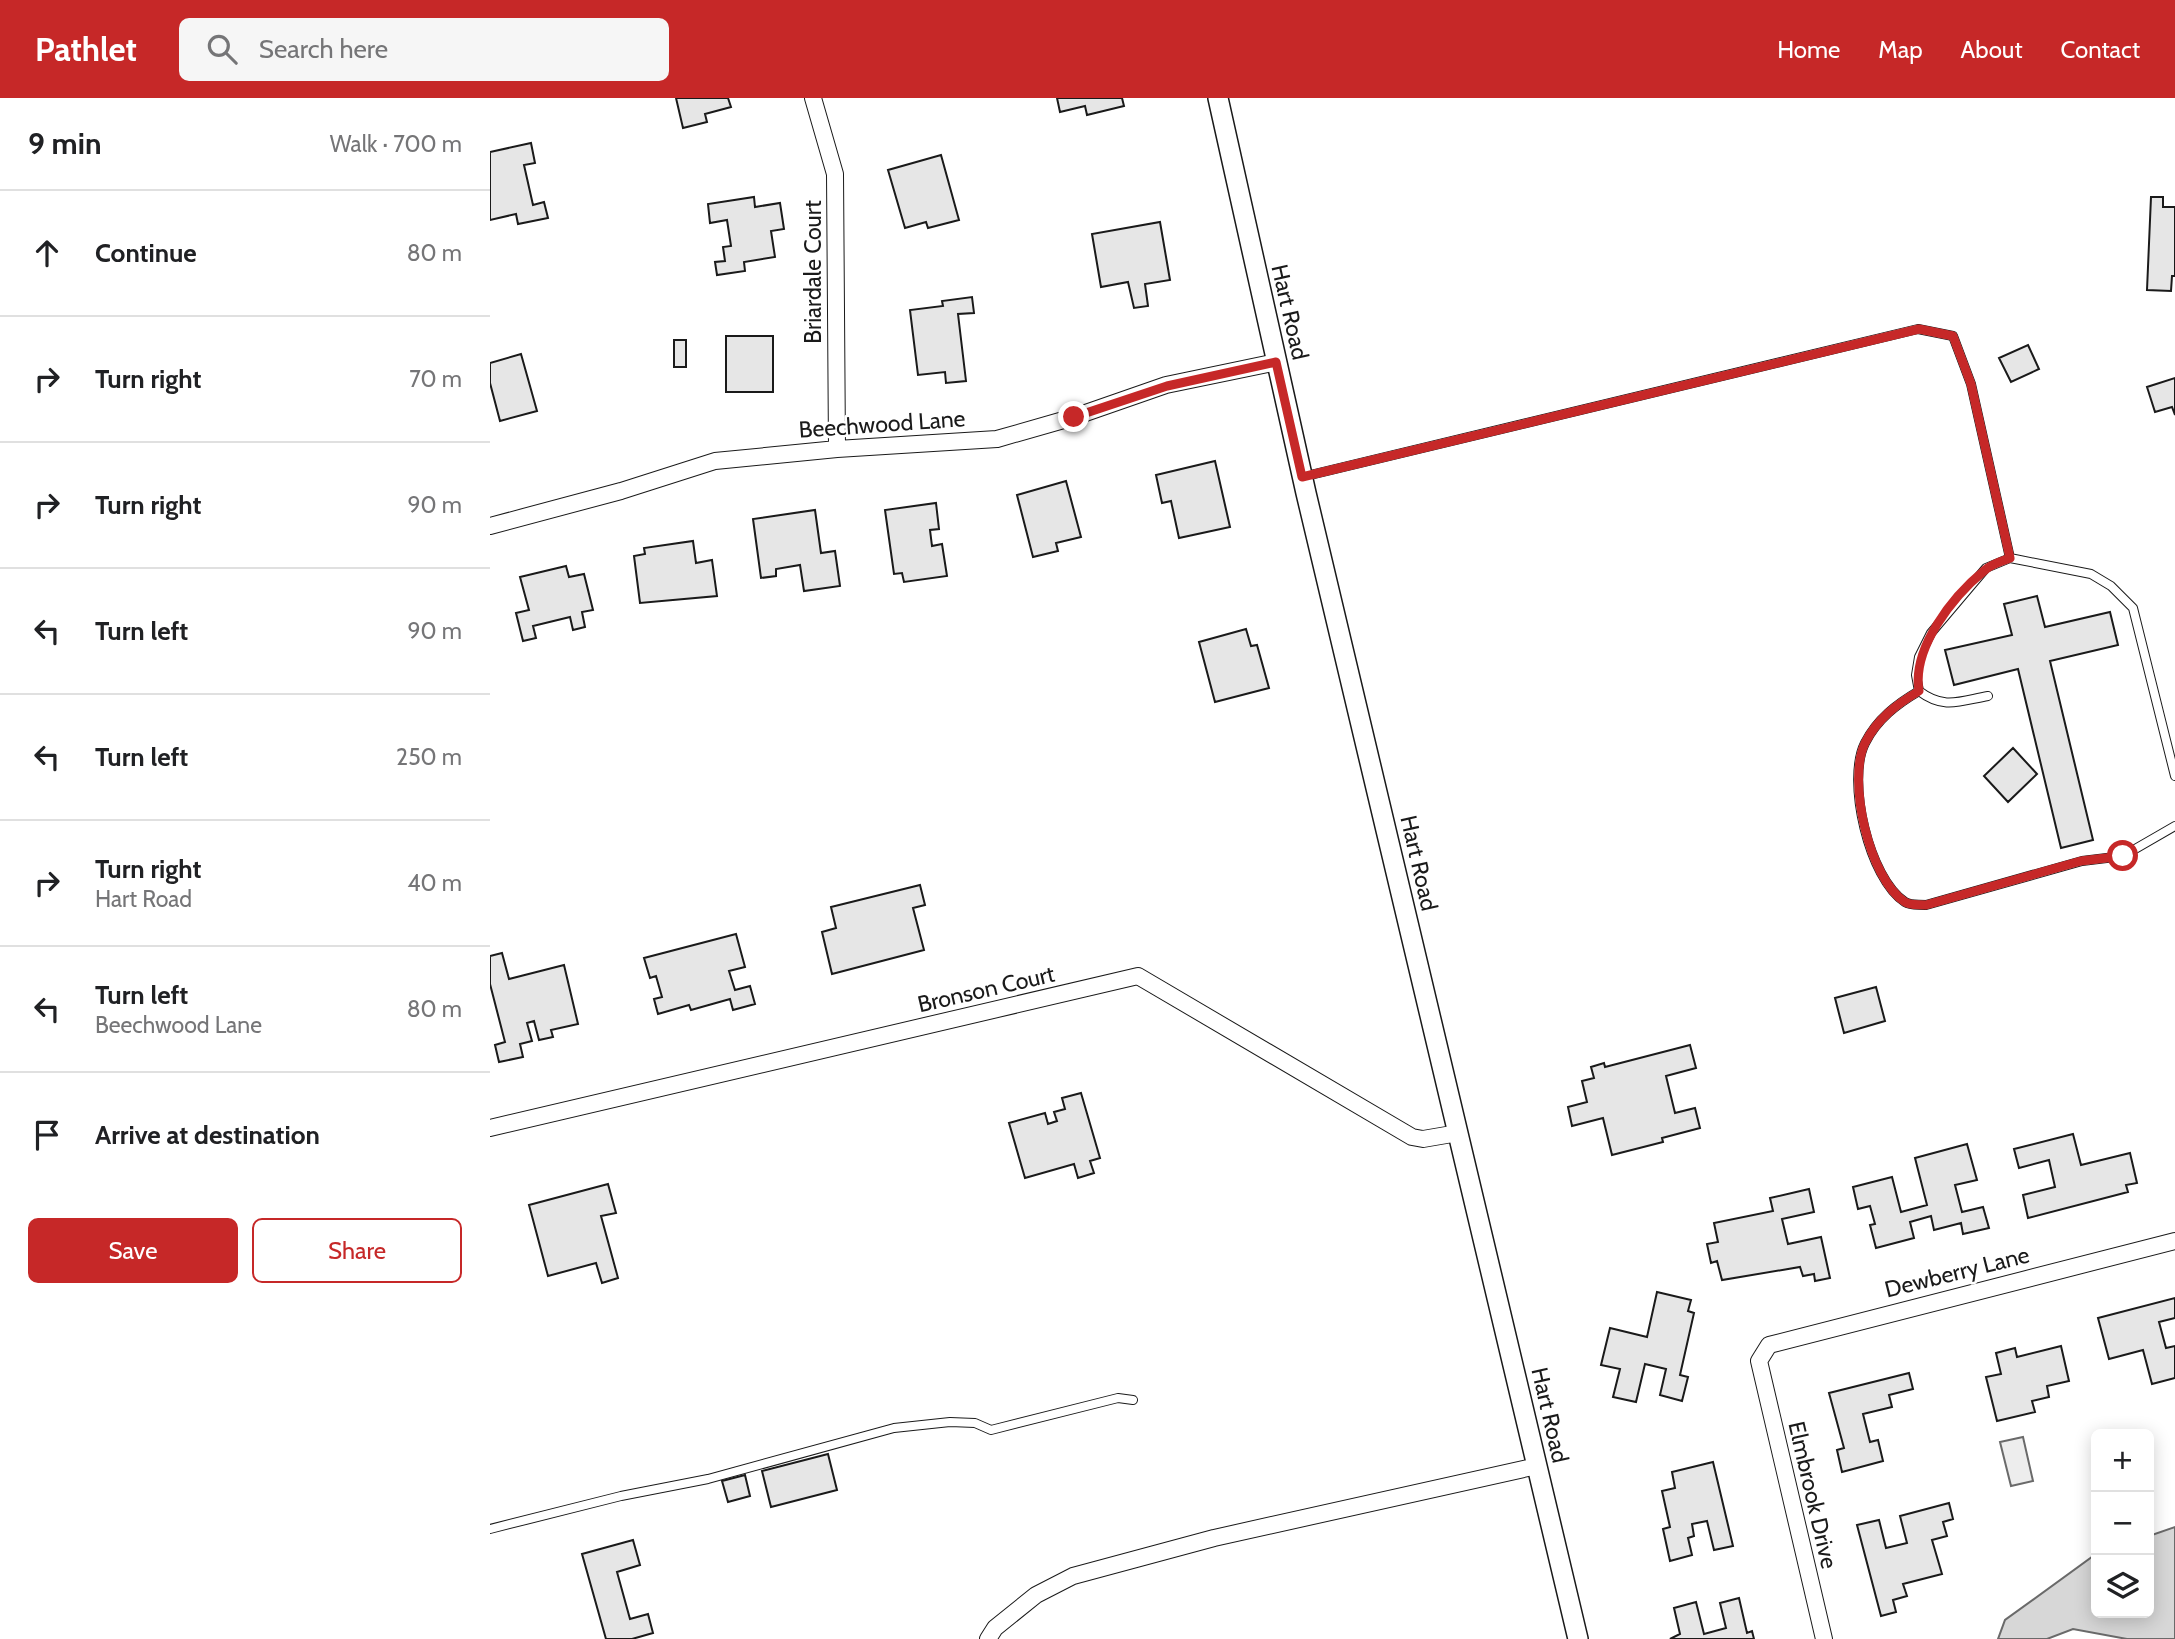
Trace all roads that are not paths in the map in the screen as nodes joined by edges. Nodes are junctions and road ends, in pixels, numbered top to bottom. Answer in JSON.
{"nodes":[{"id":1,"x":813,"y":98,"type":"edge"},
{"id":2,"x":1218,"y":98,"type":"edge"},
{"id":3,"x":1276,"y":362,"type":"junction"},
{"id":4,"x":837,"y":449,"type":"junction"},
{"id":5,"x":1302,"y":477,"type":"junction"},
{"id":6,"x":490,"y":526,"type":"edge"},
{"id":7,"x":2010,"y":558,"type":"junction"},
{"id":8,"x":1919,"y":691,"type":"junction"},
{"id":9,"x":1988,"y":696,"type":"dead end"},
{"id":10,"x":2175,"y":776,"type":"edge"},
{"id":11,"x":2175,"y":826,"type":"edge"},
{"id":12,"x":490,"y":1128,"type":"edge"},
{"id":13,"x":1458,"y":1133,"type":"junction"},
{"id":14,"x":2175,"y":1241,"type":"edge"},
{"id":15,"x":1759,"y":1362,"type":"joint"},
{"id":16,"x":1133,"y":1400,"type":"dead end"},
{"id":17,"x":1537,"y":1466,"type":"junction"},
{"id":18,"x":490,"y":1529,"type":"edge"},
{"id":19,"x":988,"y":1639,"type":"edge"},
{"id":20,"x":1578,"y":1639,"type":"edge"},
{"id":21,"x":1824,"y":1639,"type":"edge"}],
"edges":[{"from":1,"to":4,"type":"street","name":"Briardale Court"},
{"from":2,"to":3,"type":"street","name":"Hart Road"},
{"from":3,"to":4,"type":"street","name":"Beechwood Lane"},
{"from":3,"to":5,"type":"street","name":"Hart Road"},
{"from":4,"to":6,"type":"street","name":"Beechwood Lane"},
{"from":5,"to":7,"type":"lane"},
{"from":5,"to":13,"type":"street","name":"Hart Road"},
{"from":7,"to":8,"type":"lane"},
{"from":7,"to":10,"type":"lane"},
{"from":8,"to":9,"type":"lane"},
{"from":8,"to":11,"type":"lane"},
{"from":12,"to":13,"type":"street","name":"Bronson Court"},
{"from":13,"to":17,"type":"street","name":"Hart Road"},
{"from":14,"to":15,"type":"street","name":"Dewberry Lane"},
{"from":15,"to":21,"type":"street","name":"Elmbrook Drive"},
{"from":16,"to":18,"type":"lane"},
{"from":17,"to":19,"type":"street"},
{"from":17,"to":20,"type":"street","name":"Hart Road"}]}
